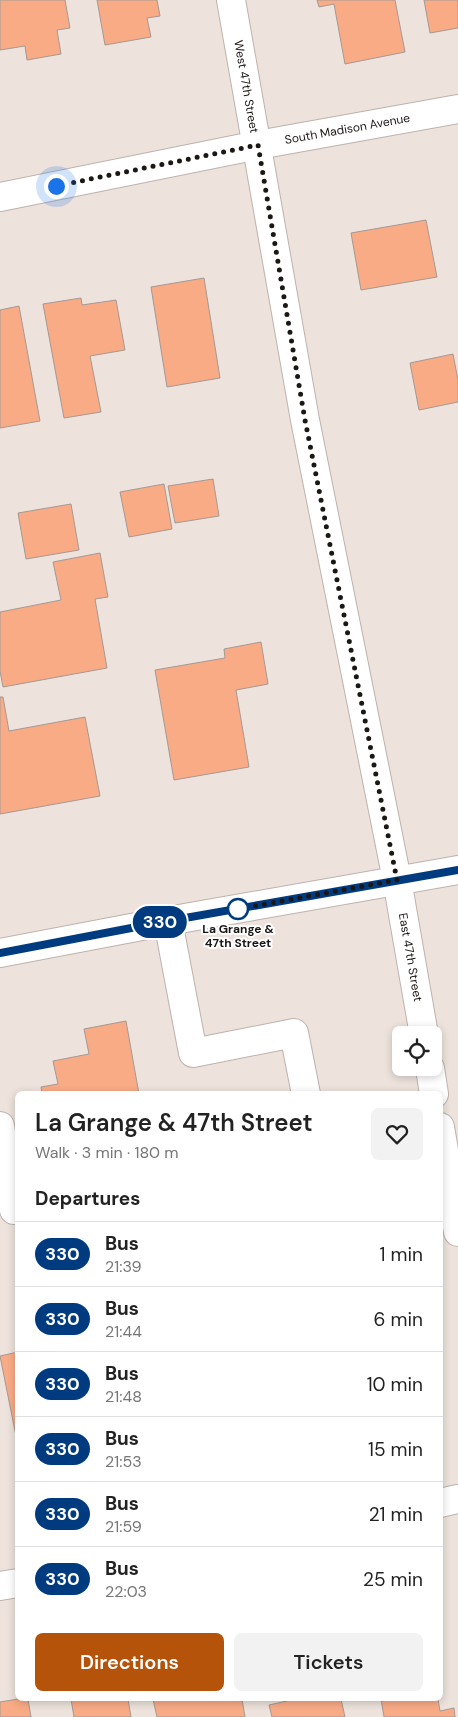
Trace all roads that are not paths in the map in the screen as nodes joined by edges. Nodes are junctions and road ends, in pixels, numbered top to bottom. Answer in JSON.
{"nodes":[{"id":1,"x":231,"y":0,"type":"edge"},
{"id":2,"x":458,"y":108,"type":"edge"},
{"id":3,"x":258,"y":145,"type":"junction"},
{"id":4,"x":0,"y":197,"type":"edge"},
{"id":5,"x":458,"y":870,"type":"edge"},
{"id":6,"x":397,"y":880,"type":"junction"},
{"id":7,"x":168,"y":921,"type":"junction"},
{"id":8,"x":0,"y":953,"type":"edge"},
{"id":9,"x":422,"y":1026,"type":"edge"},
{"id":10,"x":431,"y":1076,"type":"edge"},
{"id":11,"x":305,"y":1091,"type":"edge"},
{"id":12,"x":434,"y":1091,"type":"edge"},
{"id":13,"x":0,"y":1126,"type":"edge"},
{"id":14,"x":443,"y":1153,"type":"edge"},
{"id":15,"x":15,"y":1210,"type":"edge"},
{"id":16,"x":458,"y":1232,"type":"edge"},
{"id":17,"x":458,"y":1499,"type":"edge"},
{"id":18,"x":443,"y":1502,"type":"edge"},
{"id":19,"x":15,"y":1584,"type":"edge"},
{"id":20,"x":0,"y":1586,"type":"edge"}],
"edges":[{"from":1,"to":3,"type":"main road","name":"West 47th Street"},
{"from":2,"to":3,"type":"main road","name":"South Madison Avenue"},
{"from":3,"to":4,"type":"main road","name":"South Madison Avenue"},
{"from":3,"to":6,"type":"main road","name":"West 47th Street"},
{"from":5,"to":6,"type":"main road"},
{"from":6,"to":7,"type":"main road"},
{"from":6,"to":9,"type":"main road","name":"East 47th Street"},
{"from":7,"to":8,"type":"main road"},
{"from":7,"to":11,"type":"main road"},
{"from":10,"to":12,"type":"main road"},
{"from":13,"to":15,"type":"main road"},
{"from":14,"to":16,"type":"main road"},
{"from":17,"to":18,"type":"main road"},
{"from":19,"to":20,"type":"main road"}]}
